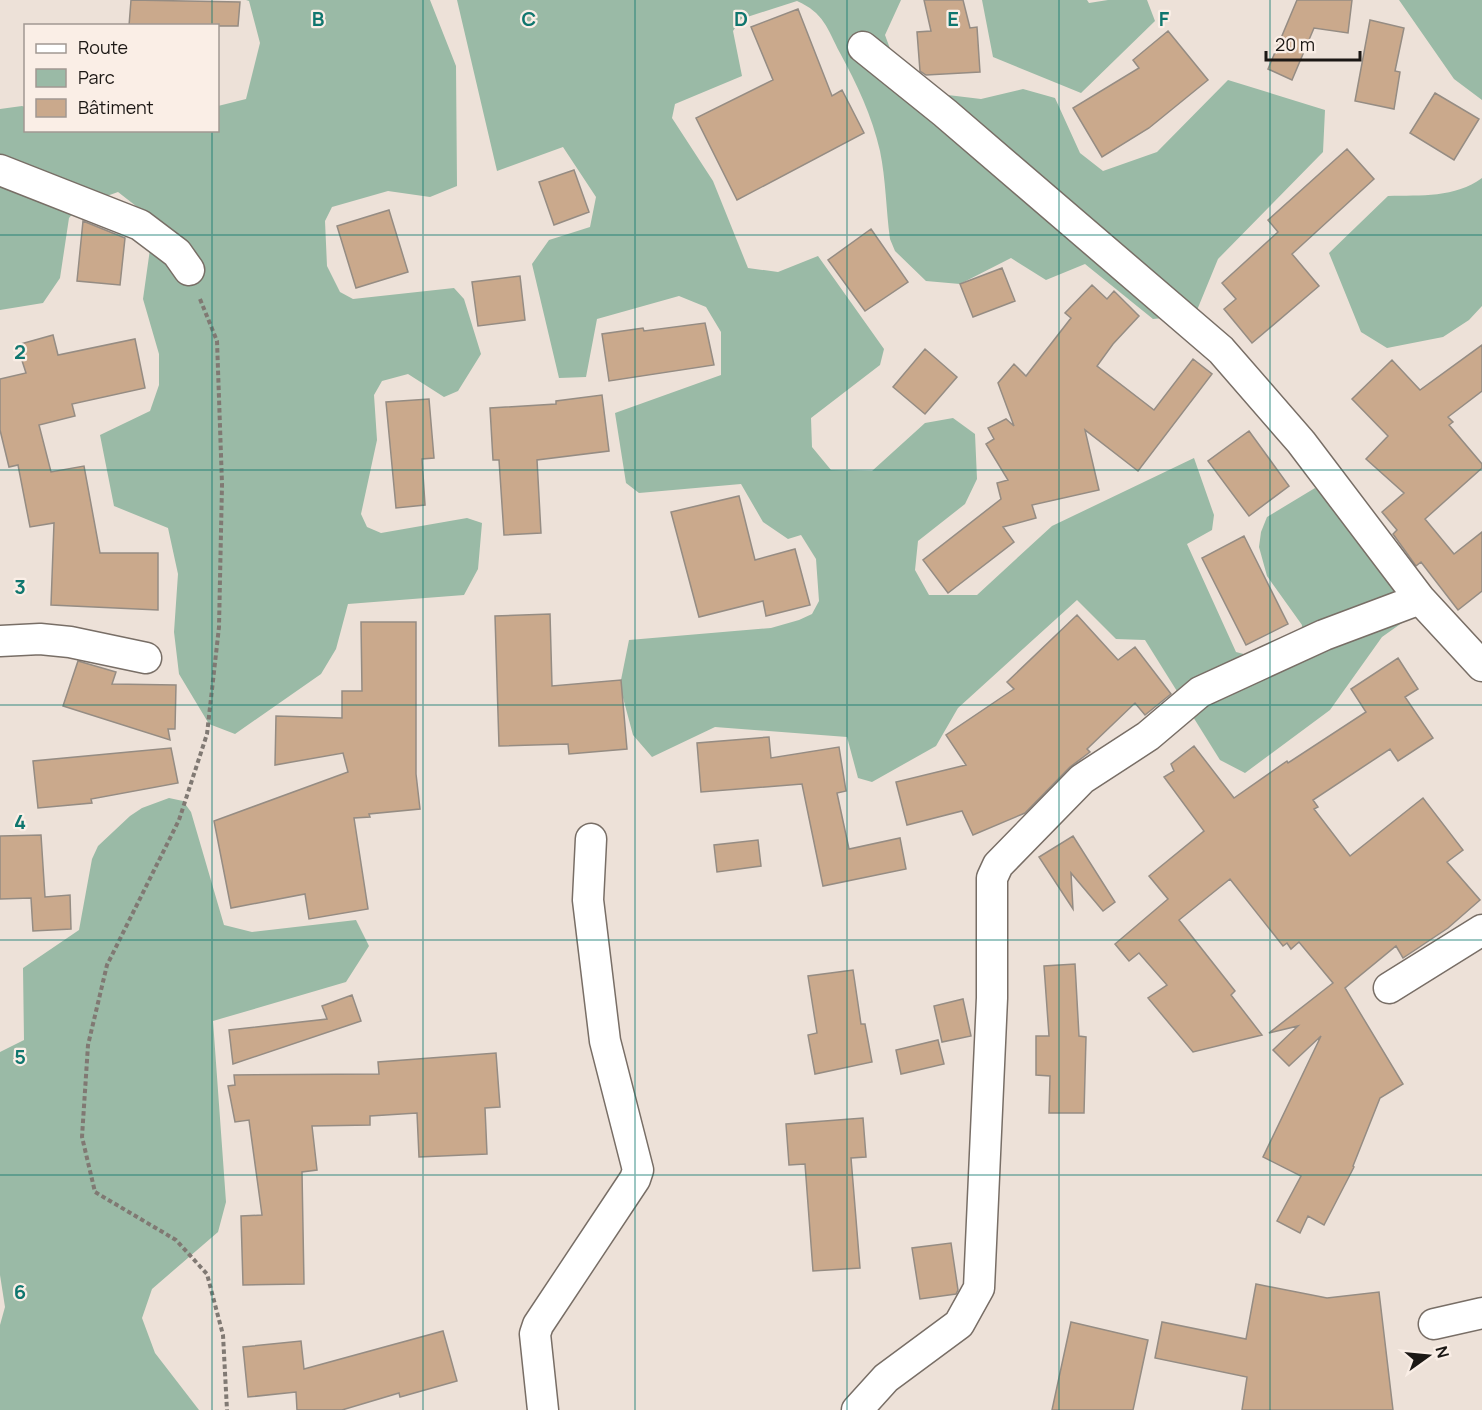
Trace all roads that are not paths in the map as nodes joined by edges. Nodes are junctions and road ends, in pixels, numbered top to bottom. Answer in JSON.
{"nodes":[{"id":1,"x":863,"y":47,"type":"dead end"},
{"id":2,"x":0,"y":170,"type":"edge"},
{"id":3,"x":189,"y":270,"type":"road end"},
{"id":4,"x":1420,"y":599,"type":"junction"},
{"id":5,"x":0,"y":641,"type":"edge"},
{"id":6,"x":146,"y":658,"type":"dead end"},
{"id":7,"x":1482,"y":666,"type":"edge"},
{"id":8,"x":591,"y":839,"type":"dead end"},
{"id":9,"x":1482,"y":930,"type":"edge"},
{"id":10,"x":1389,"y":988,"type":"dead end"},
{"id":11,"x":1482,"y":1313,"type":"edge"},
{"id":12,"x":1434,"y":1324,"type":"dead end"},
{"id":13,"x":543,"y":1410,"type":"edge"},
{"id":14,"x":857,"y":1410,"type":"edge"}],
"edges":[{"from":1,"to":4,"type":"street"},
{"from":2,"to":3,"type":"street"},
{"from":4,"to":7,"type":"street"},
{"from":4,"to":14,"type":"street"},
{"from":5,"to":6,"type":"street"},
{"from":8,"to":13,"type":"street"},
{"from":9,"to":10,"type":"street"},
{"from":11,"to":12,"type":"street"}]}
